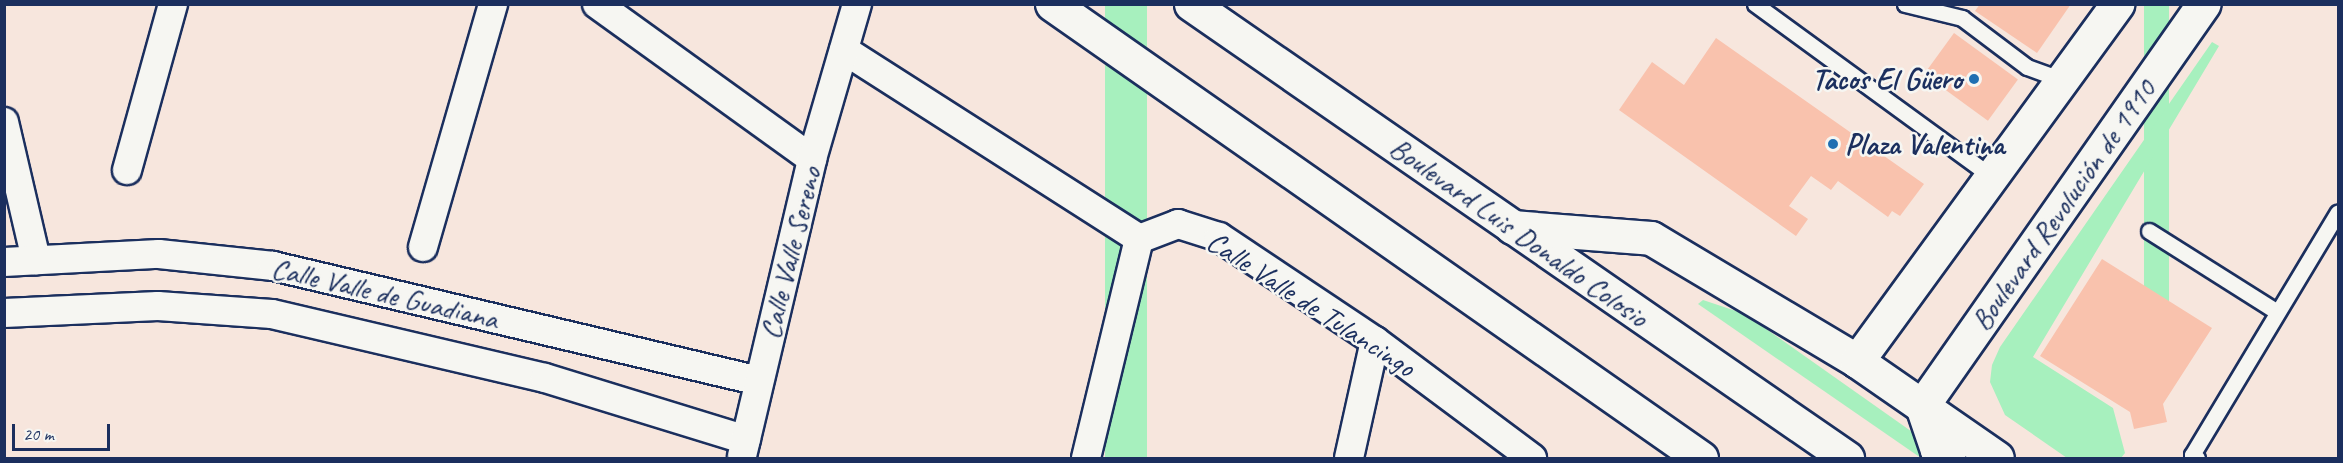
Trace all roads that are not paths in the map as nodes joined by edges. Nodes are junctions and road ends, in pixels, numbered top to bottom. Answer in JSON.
{"nodes":[{"id":1,"x":173,"y":4,"type":"edge"},
{"id":2,"x":493,"y":4,"type":"edge"},
{"id":3,"x":597,"y":4,"type":"edge"},
{"id":4,"x":857,"y":4,"type":"edge"},
{"id":5,"x":1052,"y":4,"type":"edge"},
{"id":6,"x":1191,"y":4,"type":"edge"},
{"id":7,"x":1755,"y":4,"type":"edge"},
{"id":8,"x":2117,"y":4,"type":"edge"},
{"id":9,"x":2204,"y":4,"type":"edge"},
{"id":10,"x":1909,"y":6,"type":"edge"},
{"id":11,"x":844,"y":50,"type":"junction"},
{"id":12,"x":2062,"y":80,"type":"junction"},
{"id":13,"x":4,"y":122,"type":"edge"},
{"id":14,"x":812,"y":159,"type":"junction"},
{"id":15,"x":127,"y":170,"type":"dead end"},
{"id":16,"x":1992,"y":177,"type":"junction"},
{"id":17,"x":2338,"y":213,"type":"edge"},
{"id":18,"x":1510,"y":227,"type":"junction"},
{"id":19,"x":2149,"y":231,"type":"dead end"},
{"id":20,"x":1139,"y":239,"type":"junction"},
{"id":21,"x":423,"y":247,"type":"dead end"},
{"id":22,"x":36,"y":260,"type":"junction"},
{"id":23,"x":4,"y":262,"type":"edge"},
{"id":24,"x":2277,"y":312,"type":"junction"},
{"id":25,"x":4,"y":313,"type":"edge"},
{"id":26,"x":1375,"y":341,"type":"junction"},
{"id":27,"x":1857,"y":362,"type":"junction"},
{"id":28,"x":759,"y":381,"type":"junction"},
{"id":29,"x":1922,"y":406,"type":"junction"},
{"id":30,"x":743,"y":449,"type":"edge"},
{"id":31,"x":1086,"y":459,"type":"edge"},
{"id":32,"x":1349,"y":459,"type":"edge"},
{"id":33,"x":1532,"y":459,"type":"edge"},
{"id":34,"x":1701,"y":459,"type":"edge"},
{"id":35,"x":1847,"y":459,"type":"edge"},
{"id":36,"x":1949,"y":459,"type":"edge"},
{"id":37,"x":1997,"y":459,"type":"edge"},
{"id":38,"x":2197,"y":459,"type":"edge"}],
"edges":[{"from":1,"to":15,"type":"street"},
{"from":2,"to":21,"type":"street"},
{"from":3,"to":14,"type":"street"},
{"from":4,"to":11,"type":"street"},
{"from":5,"to":34,"type":"main road"},
{"from":6,"to":18,"type":"main road","name":"Boulevard Luis Donaldo Colosio"},
{"from":7,"to":16,"type":"lane"},
{"from":8,"to":12,"type":"main road"},
{"from":9,"to":29,"type":"main road","name":"Boulevard Revolución de 1910"},
{"from":10,"to":12,"type":"lane"},
{"from":11,"to":14,"type":"street","name":"Calle Valle Sereno"},
{"from":11,"to":20,"type":"street"},
{"from":12,"to":16,"type":"main road"},
{"from":13,"to":22,"type":"street"},
{"from":14,"to":28,"type":"street","name":"Calle Valle Sereno"},
{"from":16,"to":27,"type":"main road"},
{"from":17,"to":24,"type":"lane"},
{"from":18,"to":27,"type":"main road"},
{"from":18,"to":35,"type":"main road","name":"Boulevard Luis Donaldo Colosio"},
{"from":19,"to":24,"type":"lane"},
{"from":20,"to":26,"type":"street","name":"Calle Valle de Tulancingo"},
{"from":20,"to":31,"type":"street"},
{"from":22,"to":23,"type":"street","name":"Calle Valle de Guadiana"},
{"from":22,"to":28,"type":"street","name":"Calle Valle de Guadiana"},
{"from":24,"to":38,"type":"lane"},
{"from":25,"to":30,"type":"street","name":"Calle Valle de Guadiana"},
{"from":26,"to":32,"type":"street"},
{"from":26,"to":33,"type":"street","name":"Calle Valle de Tulancingo"},
{"from":27,"to":29,"type":"main road"},
{"from":28,"to":30,"type":"street","name":"Calle Valle Sereno"},
{"from":29,"to":36,"type":"main road"},
{"from":29,"to":37,"type":"main road"}]}
